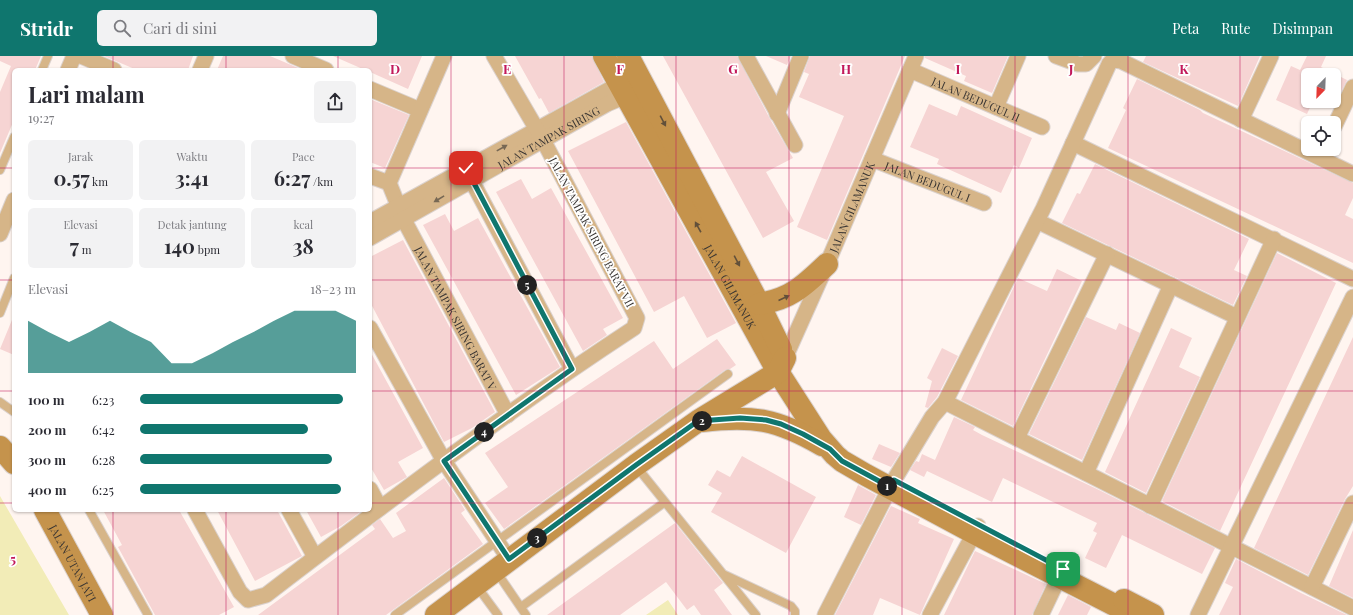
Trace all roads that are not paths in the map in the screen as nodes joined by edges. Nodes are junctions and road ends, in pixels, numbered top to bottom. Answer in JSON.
{"nodes":[{"id":1,"x":48,"y":56,"type":"edge"},
{"id":2,"x":74,"y":56,"type":"edge"},
{"id":3,"x":81,"y":56,"type":"edge"},
{"id":4,"x":206,"y":56,"type":"edge"},
{"id":5,"x":293,"y":56,"type":"edge"},
{"id":6,"x":444,"y":56,"type":"edge"},
{"id":7,"x":494,"y":56,"type":"edge"},
{"id":8,"x":604,"y":56,"type":"edge"},
{"id":9,"x":746,"y":56,"type":"edge"},
{"id":10,"x":801,"y":56,"type":"edge"},
{"id":11,"x":916,"y":56,"type":"edge"},
{"id":12,"x":1018,"y":56,"type":"edge"},
{"id":13,"x":1056,"y":56,"type":"edge"},
{"id":14,"x":1094,"y":56,"type":"edge"},
{"id":15,"x":1271,"y":56,"type":"edge"},
{"id":16,"x":1115,"y":58,"type":"edge"},
{"id":17,"x":104,"y":65,"type":"edge"},
{"id":18,"x":43,"y":68,"type":"edge"},
{"id":19,"x":69,"y":68,"type":"edge"},
{"id":20,"x":201,"y":68,"type":"edge"},
{"id":21,"x":321,"y":68,"type":"edge"},
{"id":22,"x":910,"y":70,"type":"junction"},
{"id":23,"x":631,"y":79,"type":"edge"},
{"id":24,"x":1353,"y":87,"type":"edge"},
{"id":25,"x":372,"y":90,"type":"edge"},
{"id":26,"x":996,"y":107,"type":"junction"},
{"id":27,"x":420,"y":110,"type":"junction"},
{"id":28,"x":778,"y":114,"type":"junction"},
{"id":29,"x":1339,"y":116,"type":"edge"},
{"id":30,"x":1241,"y":120,"type":"junction"},
{"id":31,"x":1042,"y":127,"type":"dead end"},
{"id":32,"x":540,"y":135,"type":"junction"},
{"id":33,"x":12,"y":142,"type":"edge"},
{"id":34,"x":1073,"y":143,"type":"junction"},
{"id":35,"x":795,"y":145,"type":"dead end"},
{"id":36,"x":1301,"y":145,"type":"edge"},
{"id":37,"x":1325,"y":156,"type":"edge"},
{"id":38,"x":872,"y":159,"type":"junction"},
{"id":39,"x":0,"y":170,"type":"edge"},
{"id":40,"x":468,"y":174,"type":"junction"},
{"id":41,"x":1353,"y":174,"type":"edge"},
{"id":42,"x":372,"y":177,"type":"edge"},
{"id":43,"x":388,"y":184,"type":"junction"},
{"id":44,"x":984,"y":203,"type":"dead end"},
{"id":45,"x":12,"y":205,"type":"edge"},
{"id":46,"x":398,"y":206,"type":"junction"},
{"id":47,"x":404,"y":220,"type":"junction"},
{"id":48,"x":1037,"y":220,"type":"junction"},
{"id":49,"x":372,"y":221,"type":"edge"},
{"id":50,"x":0,"y":234,"type":"edge"},
{"id":51,"x":372,"y":237,"type":"edge"},
{"id":52,"x":1274,"y":239,"type":"junction"},
{"id":53,"x":1107,"y":254,"type":"junction"},
{"id":54,"x":828,"y":264,"type":"junction"},
{"id":55,"x":1353,"y":279,"type":"edge"},
{"id":56,"x":12,"y":283,"type":"edge"},
{"id":57,"x":1171,"y":285,"type":"junction"},
{"id":58,"x":1353,"y":297,"type":"edge"},
{"id":59,"x":759,"y":304,"type":"junction"},
{"id":60,"x":0,"y":313,"type":"edge"},
{"id":61,"x":1237,"y":317,"type":"junction"},
{"id":62,"x":372,"y":332,"type":"edge"},
{"id":63,"x":781,"y":365,"type":"junction"},
{"id":64,"x":572,"y":369,"type":"junction"},
{"id":65,"x":728,"y":374,"type":"dead end"},
{"id":66,"x":0,"y":402,"type":"edge"},
{"id":67,"x":945,"y":402,"type":"junction"},
{"id":68,"x":12,"y":411,"type":"edge"},
{"id":69,"x":508,"y":415,"type":"junction"},
{"id":70,"x":698,"y":421,"type":"junction"},
{"id":71,"x":1017,"y":438,"type":"junction"},
{"id":72,"x":0,"y":447,"type":"edge"},
{"id":73,"x":830,"y":449,"type":"junction"},
{"id":74,"x":12,"y":461,"type":"edge"},
{"id":75,"x":444,"y":461,"type":"junction"},
{"id":76,"x":636,"y":465,"type":"junction"},
{"id":77,"x":857,"y":465,"type":"junction"},
{"id":78,"x":1086,"y":473,"type":"junction"},
{"id":79,"x":892,"y":484,"type":"junction"},
{"id":80,"x":372,"y":493,"type":"edge"},
{"id":81,"x":665,"y":502,"type":"junction"},
{"id":82,"x":1150,"y":506,"type":"junction"},
{"id":83,"x":380,"y":508,"type":"junction"},
{"id":84,"x":1351,"y":511,"type":"edge"},
{"id":85,"x":46,"y":512,"type":"edge"},
{"id":86,"x":90,"y":512,"type":"edge"},
{"id":87,"x":196,"y":512,"type":"edge"},
{"id":88,"x":290,"y":512,"type":"edge"},
{"id":89,"x":976,"y":529,"type":"junction"},
{"id":90,"x":498,"y":541,"type":"junction"},
{"id":91,"x":1231,"y":547,"type":"junction"},
{"id":92,"x":315,"y":558,"type":"junction"},
{"id":93,"x":502,"y":565,"type":"junction"},
{"id":94,"x":1061,"y":573,"type":"junction"},
{"id":95,"x":721,"y":574,"type":"junction"},
{"id":96,"x":475,"y":585,"type":"junction"},
{"id":97,"x":1312,"y":587,"type":"junction"},
{"id":98,"x":520,"y":607,"type":"junction"},
{"id":99,"x":1353,"y":608,"type":"edge"},
{"id":100,"x":1140,"y":613,"type":"edge"},
{"id":101,"x":494,"y":614,"type":"edge"},
{"id":102,"x":102,"y":615,"type":"edge"},
{"id":103,"x":148,"y":615,"type":"edge"},
{"id":104,"x":395,"y":615,"type":"edge"},
{"id":105,"x":436,"y":615,"type":"edge"},
{"id":106,"x":526,"y":615,"type":"edge"},
{"id":107,"x":756,"y":615,"type":"edge"},
{"id":108,"x":795,"y":615,"type":"edge"},
{"id":109,"x":825,"y":615,"type":"edge"},
{"id":110,"x":930,"y":615,"type":"edge"},
{"id":111,"x":1041,"y":615,"type":"edge"},
{"id":112,"x":1198,"y":615,"type":"edge"}],
"edges":[{"from":1,"to":18,"type":"lane"},
{"from":2,"to":19,"type":"street"},
{"from":3,"to":17,"type":"street"},
{"from":4,"to":20,"type":"street"},
{"from":5,"to":21,"type":"street"},
{"from":6,"to":27,"type":"street"},
{"from":7,"to":32,"type":"street","name":"JALAN TAMPAK SIRING BARAT VII"},
{"from":8,"to":23,"type":"street","name":"JALAN GILIMANUK"},
{"from":9,"to":28,"type":"street"},
{"from":10,"to":28,"type":"street"},
{"from":11,"to":22,"type":"street","name":"JALAN GILAMANUK"},
{"from":12,"to":26,"type":"street"},
{"from":13,"to":14,"type":"street"},
{"from":15,"to":30,"type":"street"},
{"from":16,"to":30,"type":"street"},
{"from":16,"to":34,"type":"street"},
{"from":22,"to":26,"type":"street","name":"JALAN BEDUGUL II"},
{"from":22,"to":38,"type":"street","name":"JALAN GILAMANUK"},
{"from":23,"to":32,"type":"street","name":"JALAN TAMPAK SIRING"},
{"from":23,"to":59,"type":"street","name":"JALAN GILIMANUK","one_way":true},
{"from":63,"to":23,"type":"street","name":"JALAN GILIMANUK","one_way":true},
{"from":24,"to":29,"type":"street"},
{"from":25,"to":27,"type":"street"},
{"from":26,"to":31,"type":"street","name":"JALAN BEDUGUL II"},
{"from":27,"to":43,"type":"street"},
{"from":28,"to":35,"type":"street"},
{"from":30,"to":36,"type":"street"},
{"from":32,"to":40,"type":"street","name":"JALAN TAMPAK SIRING"},
{"from":32,"to":64,"type":"street","name":"JALAN TAMPAK SIRING BARAT VII"},
{"from":33,"to":39,"type":"lane"},
{"from":34,"to":48,"type":"street"},
{"from":34,"to":52,"type":"street"},
{"from":37,"to":41,"type":"street"},
{"from":38,"to":44,"type":"street","name":"JALAN BEDUGUL I"},
{"from":38,"to":54,"type":"street","name":"JALAN GILAMANUK"},
{"from":40,"to":46,"type":"street","name":"JALAN TAMPAK SIRING"},
{"from":40,"to":47,"type":"street","name":"JALAN TAMPAK SIRING","one_way":true},
{"from":40,"to":64,"type":"street"},
{"from":42,"to":43,"type":"street"},
{"from":43,"to":46,"type":"street","name":"JALAN TAMPAK SIRING BARAT V"},
{"from":45,"to":50,"type":"street"},
{"from":46,"to":47,"type":"street","name":"JALAN TAMPAK SIRING BARAT V"},
{"from":46,"to":49,"type":"street","name":"JALAN TAMPAK SIRING"},
{"from":47,"to":51,"type":"street","name":"JALAN TAMPAK SIRING"},
{"from":47,"to":69,"type":"street","name":"JALAN TAMPAK SIRING BARAT V"},
{"from":48,"to":53,"type":"street"},
{"from":48,"to":67,"type":"street"},
{"from":52,"to":55,"type":"street"},
{"from":52,"to":61,"type":"street"},
{"from":53,"to":57,"type":"street"},
{"from":53,"to":71,"type":"street"},
{"from":59,"to":54,"type":"street","one_way":true},
{"from":54,"to":63,"type":"street","name":"JALAN GILAMANUK"},
{"from":56,"to":60,"type":"lane"},
{"from":57,"to":61,"type":"street"},
{"from":57,"to":78,"type":"street"},
{"from":58,"to":91,"type":"street"},
{"from":59,"to":63,"type":"street","name":"JALAN GILIMANUK"},
{"from":61,"to":82,"type":"street"},
{"from":62,"to":75,"type":"street"},
{"from":63,"to":70,"type":"street"},
{"from":63,"to":73,"type":"street","name":"JALAN GILIMANUK"},
{"from":63,"to":77,"type":"street","name":"JALAN GILIMANUK"},
{"from":64,"to":69,"type":"street"},
{"from":65,"to":90,"type":"lane"},
{"from":66,"to":68,"type":"lane"},
{"from":67,"to":71,"type":"street"},
{"from":67,"to":79,"type":"street"},
{"from":69,"to":75,"type":"street"},
{"from":70,"to":73,"type":"street"},
{"from":70,"to":76,"type":"street"},
{"from":71,"to":78,"type":"street"},
{"from":72,"to":74,"type":"street"},
{"from":73,"to":77,"type":"street","name":"JALAN GILIMANUK"},
{"from":75,"to":83,"type":"street"},
{"from":75,"to":90,"type":"street"},
{"from":76,"to":81,"type":"lane"},
{"from":76,"to":93,"type":"street"},
{"from":77,"to":79,"type":"street","name":"JALAN GILIMANUK"},
{"from":78,"to":82,"type":"street"},
{"from":79,"to":89,"type":"street","name":"JALAN GILIMANUK"},
{"from":79,"to":109,"type":"street"},
{"from":80,"to":83,"type":"street"},
{"from":81,"to":95,"type":"lane"},
{"from":81,"to":98,"type":"lane"},
{"from":82,"to":91,"type":"street"},
{"from":83,"to":92,"type":"street"},
{"from":84,"to":97,"type":"street"},
{"from":85,"to":102,"type":"street","name":"JALAN UTAN JATI"},
{"from":86,"to":103,"type":"lane"},
{"from":87,"to":92,"type":"street"},
{"from":88,"to":92,"type":"street"},
{"from":89,"to":94,"type":"street","name":"JALAN GILIMANUK"},
{"from":89,"to":110,"type":"street"},
{"from":90,"to":93,"type":"street"},
{"from":90,"to":104,"type":"lane"},
{"from":91,"to":97,"type":"street"},
{"from":91,"to":112,"type":"street"},
{"from":93,"to":96,"type":"street"},
{"from":93,"to":98,"type":"lane"},
{"from":94,"to":100,"type":"street","name":"JALAN GILIMANUK"},
{"from":94,"to":111,"type":"street"},
{"from":95,"to":107,"type":"lane"},
{"from":95,"to":108,"type":"lane"},
{"from":96,"to":101,"type":"lane"},
{"from":96,"to":105,"type":"street"},
{"from":97,"to":99,"type":"street"},
{"from":98,"to":106,"type":"lane"}]}
